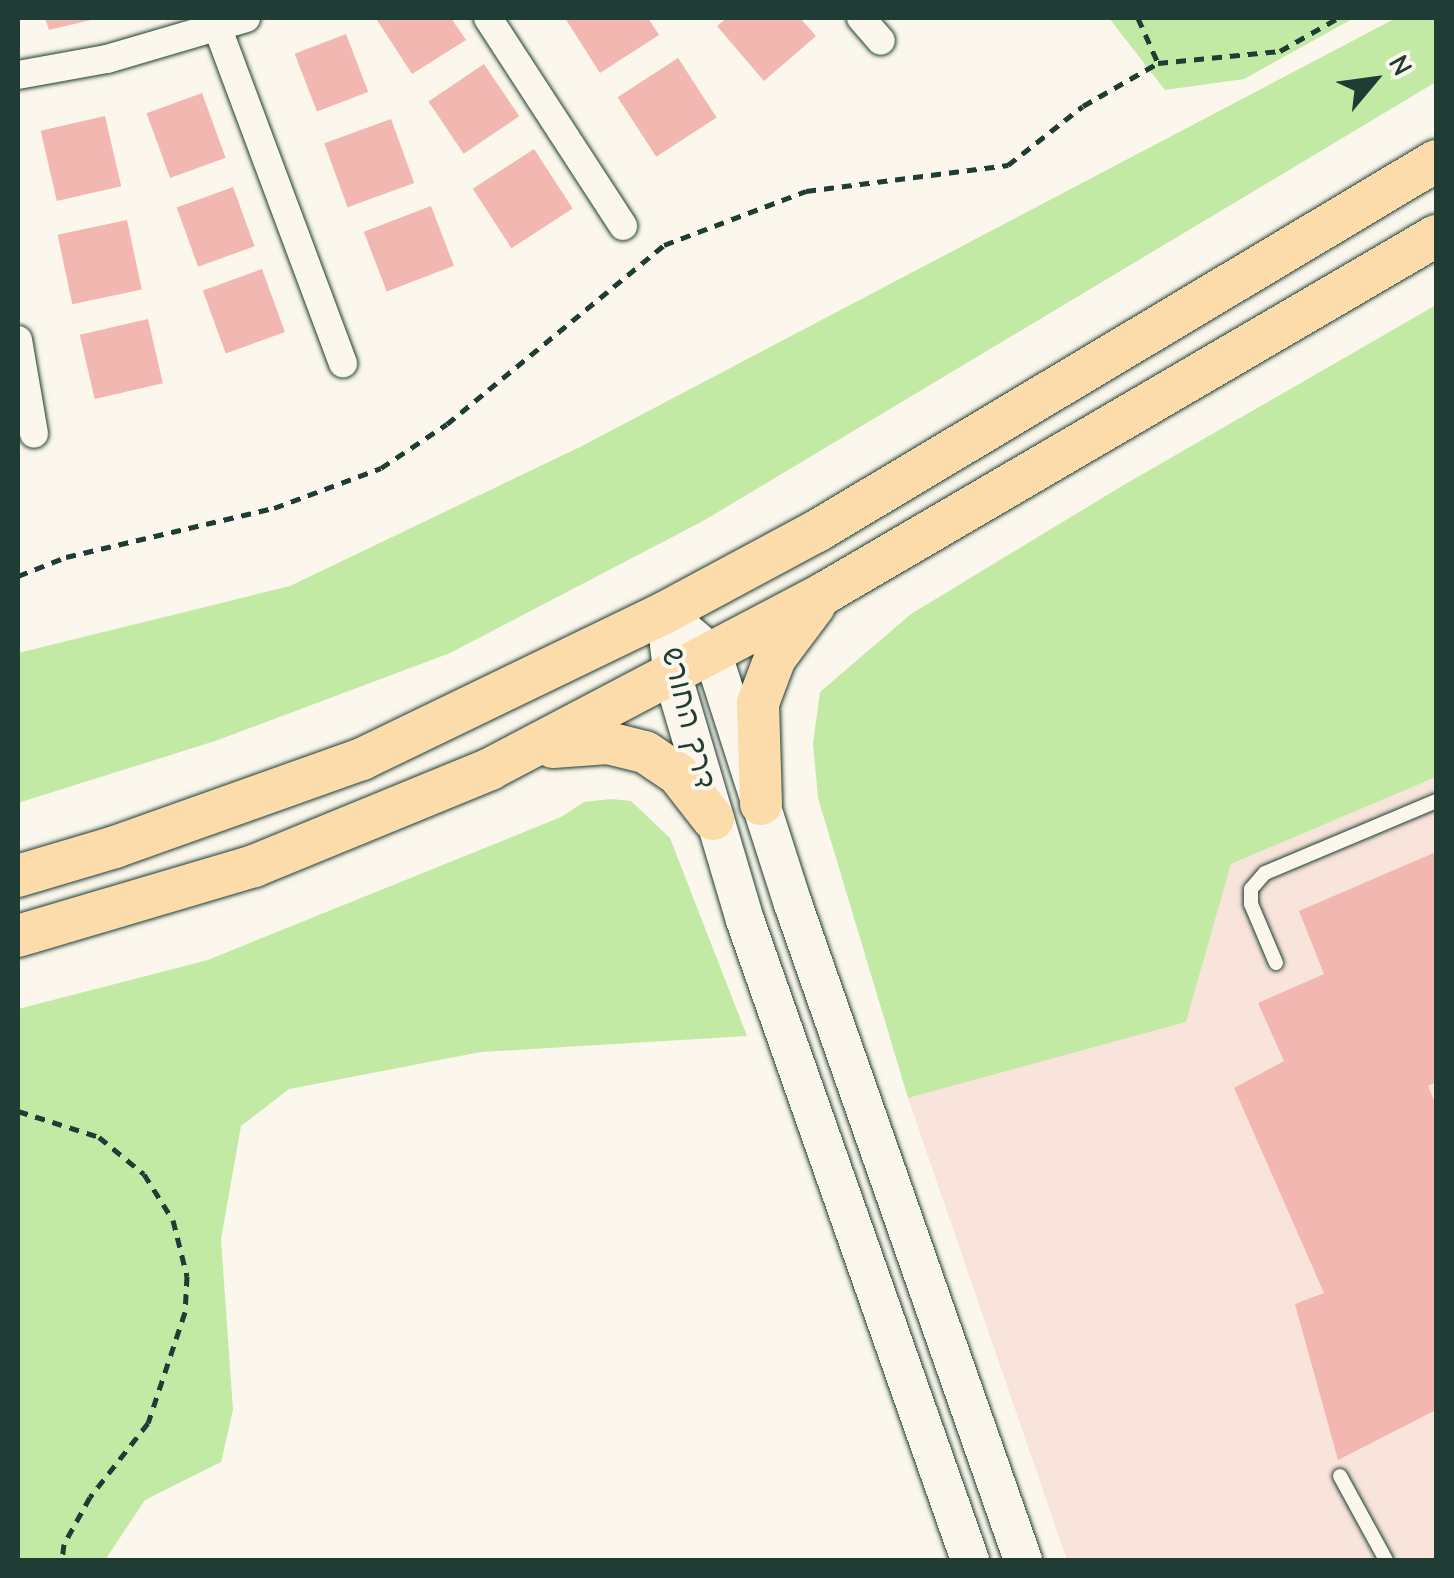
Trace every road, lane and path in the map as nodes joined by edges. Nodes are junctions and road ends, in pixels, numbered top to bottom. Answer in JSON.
{"nodes":[{"id":1,"x":246,"y":18,"type":"edge"},
{"id":2,"x":488,"y":18,"type":"edge"},
{"id":3,"x":862,"y":18,"type":"edge"},
{"id":4,"x":1138,"y":18,"type":"edge"},
{"id":5,"x":1338,"y":18,"type":"edge"},
{"id":6,"x":218,"y":28,"type":"junction"},
{"id":7,"x":881,"y":41,"type":"dead end"},
{"id":8,"x":1158,"y":63,"type":"junction"},
{"id":9,"x":18,"y":76,"type":"edge"},
{"id":10,"x":1436,"y":161,"type":"edge"},
{"id":11,"x":624,"y":226,"type":"dead end"},
{"id":12,"x":1436,"y":236,"type":"edge"},
{"id":13,"x":18,"y":340,"type":"edge"},
{"id":14,"x":343,"y":363,"type":"dead end"},
{"id":15,"x":34,"y":434,"type":"dead end"},
{"id":16,"x":18,"y":576,"type":"edge"},
{"id":17,"x":823,"y":594,"type":"junction"},
{"id":18,"x":664,"y":613,"type":"junction"},
{"id":19,"x":713,"y":655,"type":"junction"},
{"id":20,"x":673,"y":676,"type":"junction"},
{"id":21,"x":523,"y":752,"type":"junction"},
{"id":22,"x":1436,"y":802,"type":"edge"},
{"id":23,"x":760,"y":804,"type":"junction"},
{"id":24,"x":712,"y":820,"type":"junction"},
{"id":25,"x":18,"y":876,"type":"edge"},
{"id":26,"x":18,"y":936,"type":"edge"},
{"id":27,"x":1276,"y":963,"type":"dead end"},
{"id":28,"x":18,"y":1112,"type":"edge"},
{"id":29,"x":1340,"y":1476,"type":"dead end"},
{"id":30,"x":62,"y":1560,"type":"edge"},
{"id":31,"x":970,"y":1560,"type":"edge"},
{"id":32,"x":1023,"y":1560,"type":"edge"},
{"id":33,"x":1386,"y":1560,"type":"edge"}],
"edges":[{"from":1,"to":6,"type":"street"},
{"from":2,"to":11,"type":"street"},
{"from":3,"to":7,"type":"street"},
{"from":4,"to":8,"type":"path"},
{"from":5,"to":8,"type":"path"},
{"from":6,"to":9,"type":"street"},
{"from":6,"to":14,"type":"street"},
{"from":8,"to":16,"type":"path"},
{"from":10,"to":18,"type":"main road"},
{"from":12,"to":17,"type":"main road"},
{"from":13,"to":15,"type":"street"},
{"from":17,"to":19,"type":"main road"},
{"from":17,"to":23,"type":"main road"},
{"from":18,"to":19,"type":"street","name":"דרך החורש"},
{"from":18,"to":20,"type":"street","name":"דרך החורש"},
{"from":18,"to":25,"type":"main road"},
{"from":19,"to":20,"type":"main road"},
{"from":19,"to":23,"type":"street","name":"דרך החורש"},
{"from":20,"to":21,"type":"main road"},
{"from":20,"to":24,"type":"street","name":"דרך החורש"},
{"from":21,"to":24,"type":"main road"},
{"from":21,"to":26,"type":"main road"},
{"from":22,"to":27,"type":"lane"},
{"from":23,"to":32,"type":"street","name":"דרך החורש"},
{"from":24,"to":31,"type":"street","name":"דרך החורש"},
{"from":28,"to":30,"type":"path"},
{"from":29,"to":33,"type":"lane"}]}
